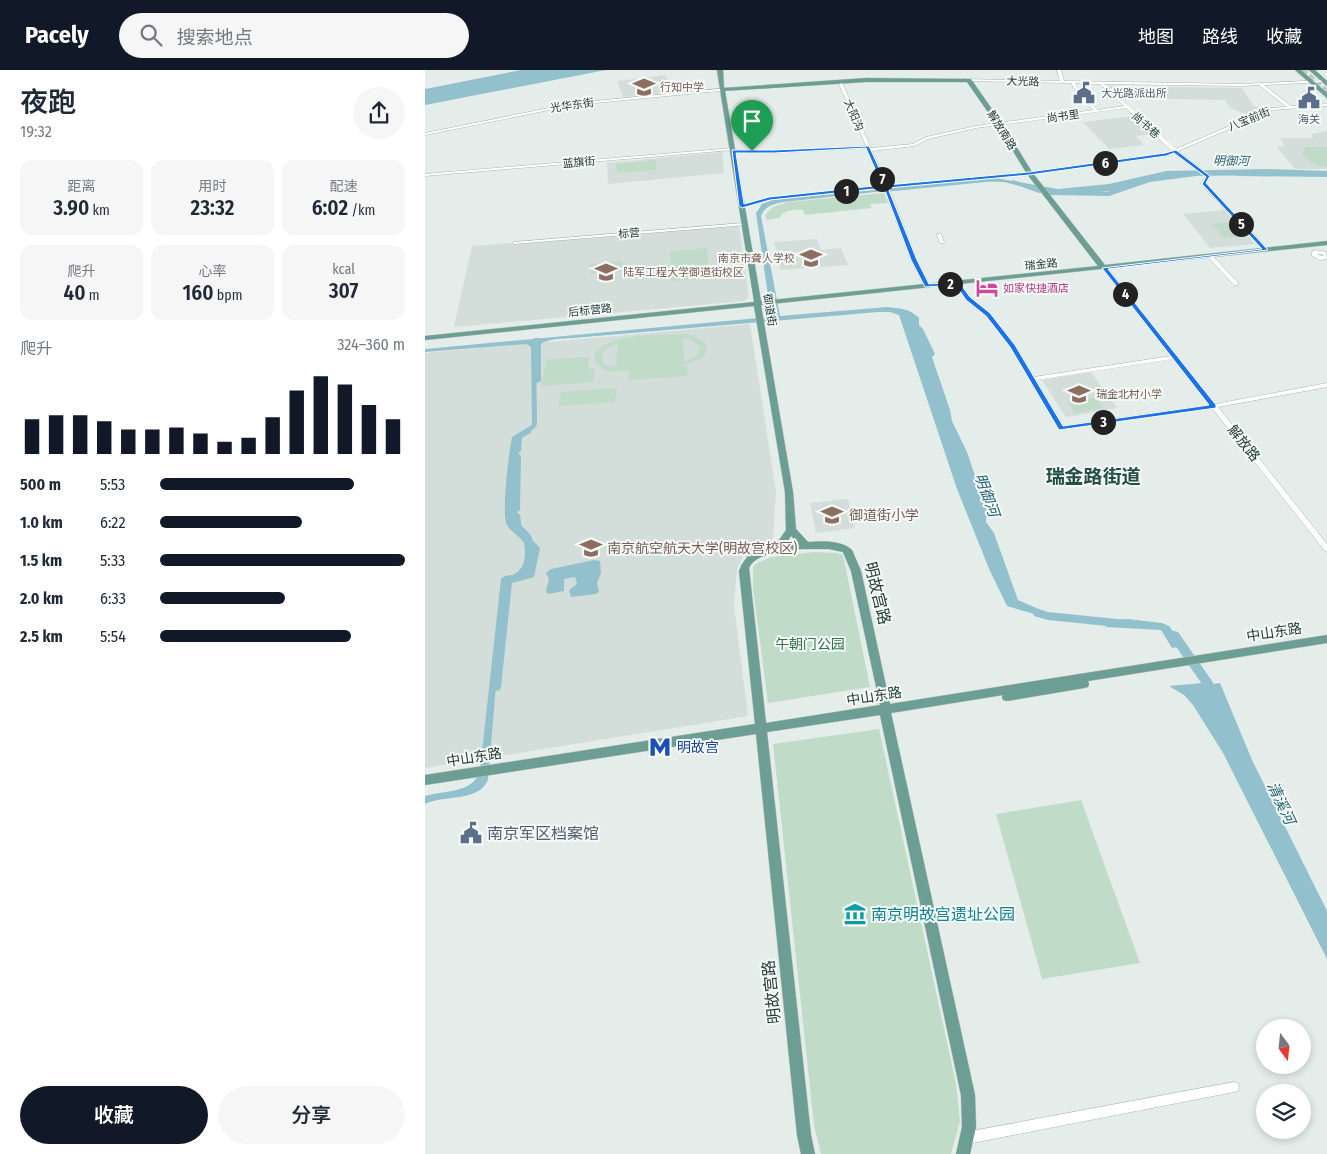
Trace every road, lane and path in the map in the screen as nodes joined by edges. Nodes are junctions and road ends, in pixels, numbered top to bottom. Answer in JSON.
{"nodes":[{"id":1,"x":720,"y":70,"type":"edge"},
{"id":2,"x":968,"y":70,"type":"edge"},
{"id":3,"x":1059,"y":70,"type":"edge"},
{"id":4,"x":1298,"y":70,"type":"edge"},
{"id":5,"x":1312,"y":70,"type":"edge"},
{"id":6,"x":969,"y":80,"type":"junction"},
{"id":7,"x":840,"y":82,"type":"junction"},
{"id":8,"x":1062,"y":82,"type":"junction"},
{"id":9,"x":1311,"y":82,"type":"junction"},
{"id":10,"x":1326,"y":82,"type":"edge"},
{"id":11,"x":1073,"y":83,"type":"junction"},
{"id":12,"x":1102,"y":84,"type":"junction"},
{"id":13,"x":1261,"y":84,"type":"junction"},
{"id":14,"x":773,"y":86,"type":"joint"},
{"id":15,"x":722,"y":90,"type":"junction"},
{"id":16,"x":1327,"y":96,"type":"edge"},
{"id":17,"x":1327,"y":105,"type":"edge"},
{"id":18,"x":1126,"y":107,"type":"junction"},
{"id":19,"x":1291,"y":108,"type":"junction"},
{"id":20,"x":1097,"y":112,"type":"junction"},
{"id":21,"x":1000,"y":125,"type":"junction"},
{"id":22,"x":425,"y":134,"type":"edge"},
{"id":23,"x":868,"y":148,"type":"junction"},
{"id":24,"x":734,"y":150,"type":"junction"},
{"id":25,"x":1174,"y":150,"type":"junction"},
{"id":26,"x":1029,"y":173,"type":"junction"},
{"id":27,"x":425,"y":175,"type":"edge"},
{"id":28,"x":886,"y":186,"type":"junction"},
{"id":29,"x":1048,"y":198,"type":"junction"},
{"id":30,"x":742,"y":206,"type":"junction"},
{"id":31,"x":1068,"y":222,"type":"joint"},
{"id":32,"x":744,"y":224,"type":"junction"},
{"id":33,"x":939,"y":235,"type":"dead end"},
{"id":34,"x":514,"y":242,"type":"dead end"},
{"id":35,"x":943,"y":242,"type":"dead end"},
{"id":36,"x":1327,"y":243,"type":"edge"},
{"id":37,"x":1309,"y":245,"type":"junction"},
{"id":38,"x":1266,"y":250,"type":"junction"},
{"id":39,"x":1210,"y":256,"type":"junction"},
{"id":40,"x":1325,"y":260,"type":"edge"},
{"id":41,"x":1105,"y":268,"type":"junction"},
{"id":42,"x":957,"y":283,"type":"junction"},
{"id":43,"x":1236,"y":284,"type":"dead end"},
{"id":44,"x":927,"y":286,"type":"junction"},
{"id":45,"x":757,"y":304,"type":"junction"},
{"id":46,"x":425,"y":338,"type":"edge"},
{"id":47,"x":1173,"y":357,"type":"junction"},
{"id":48,"x":1033,"y":380,"type":"junction"},
{"id":49,"x":1327,"y":385,"type":"edge"},
{"id":50,"x":1214,"y":406,"type":"junction"},
{"id":51,"x":791,"y":530,"type":"junction"},
{"id":52,"x":806,"y":546,"type":"junction"},
{"id":53,"x":1327,"y":549,"type":"edge"},
{"id":54,"x":777,"y":550,"type":"junction"},
{"id":55,"x":1327,"y":639,"type":"edge"},
{"id":56,"x":1327,"y":646,"type":"edge"},
{"id":57,"x":1214,"y":660,"type":"junction"},
{"id":58,"x":886,"y":712,"type":"junction"},
{"id":59,"x":760,"y":732,"type":"junction"},
{"id":60,"x":425,"y":780,"type":"edge"},
{"id":61,"x":425,"y":786,"type":"edge"},
{"id":62,"x":1234,"y":1087,"type":"dead end"},
{"id":63,"x":967,"y":1138,"type":"junction"},
{"id":64,"x":808,"y":1154,"type":"edge"},
{"id":65,"x":963,"y":1154,"type":"edge"}],
"edges":[{"from":1,"to":15,"type":"main road","name":"御道街"},
{"from":2,"to":6,"type":"street","name":"解放南路"},
{"from":3,"to":8,"type":"street"},
{"from":4,"to":9,"type":"main road"},
{"from":5,"to":10,"type":"main road"},
{"from":6,"to":7,"type":"street","name":"大光路"},
{"from":6,"to":8,"type":"street","name":"大光路"},
{"from":6,"to":21,"type":"street","name":"解放南路"},
{"from":7,"to":14,"type":"street","name":"大光路"},
{"from":7,"to":23,"type":"street","name":"大阳沟"},
{"from":8,"to":11,"type":"street","name":"大光路"},
{"from":9,"to":10,"type":"street","name":"大光路"},
{"from":9,"to":13,"type":"street","name":"大光路"},
{"from":9,"to":16,"type":"main road"},
{"from":11,"to":12,"type":"street","name":"大光路"},
{"from":11,"to":20,"type":"street"},
{"from":12,"to":13,"type":"street","name":"大光路"},
{"from":12,"to":18,"type":"street","name":"尚书巷"},
{"from":13,"to":19,"type":"street"},
{"from":14,"to":15,"type":"main road"},
{"from":15,"to":22,"type":"street","name":"光华东街"},
{"from":15,"to":24,"type":"main road","name":"御道街"},
{"from":17,"to":19,"type":"street","name":"八宝前街"},
{"from":18,"to":20,"type":"street","name":"尚书里"},
{"from":18,"to":25,"type":"street","name":"尚书巷"},
{"from":19,"to":25,"type":"street","name":"八宝前街"},
{"from":20,"to":21,"type":"street","name":"尚书里"},
{"from":21,"to":23,"type":"street","name":"尚书里"},
{"from":21,"to":26,"type":"street","name":"解放南路"},
{"from":23,"to":24,"type":"street","name":"蓝旗街"},
{"from":23,"to":28,"type":"street","name":"大阳沟"},
{"from":24,"to":27,"type":"street","name":"蓝旗街"},
{"from":24,"to":30,"type":"main road","name":"御道街"},
{"from":25,"to":26,"type":"street","name":"八宝前街"},
{"from":25,"to":38,"type":"street","name":"尚书巷"},
{"from":26,"to":28,"type":"street","name":"八宝前街"},
{"from":26,"to":29,"type":"main road"},
{"from":26,"to":29,"type":"street","name":"解放南路"},
{"from":28,"to":30,"type":"street","name":"八宝前街"},
{"from":28,"to":44,"type":"street","name":"大阳沟"},
{"from":29,"to":31,"type":"main road"},
{"from":30,"to":32,"type":"main road","name":"御道街"},
{"from":31,"to":41,"type":"street"},
{"from":32,"to":34,"type":"street","name":"标营"},
{"from":32,"to":45,"type":"main road","name":"御道街"},
{"from":33,"to":35,"type":"street"},
{"from":36,"to":37,"type":"main road","name":"瑞金路"},
{"from":37,"to":38,"type":"main road","name":"瑞金路"},
{"from":37,"to":40,"type":"street"},
{"from":38,"to":39,"type":"main road","name":"瑞金路"},
{"from":39,"to":41,"type":"main road","name":"瑞金路"},
{"from":39,"to":43,"type":"street"},
{"from":41,"to":42,"type":"main road","name":"瑞金路"},
{"from":41,"to":47,"type":"street","name":"解放路"},
{"from":42,"to":44,"type":"main road","name":"瑞金路"},
{"from":42,"to":48,"type":"street"},
{"from":44,"to":45,"type":"main road","name":"瑞金路"},
{"from":45,"to":46,"type":"main road","name":"后标营路"},
{"from":45,"to":51,"type":"main road","name":"御道街"},
{"from":47,"to":48,"type":"street"},
{"from":47,"to":50,"type":"street","name":"解放路"},
{"from":48,"to":50,"type":"street"},
{"from":49,"to":50,"type":"street"},
{"from":50,"to":53,"type":"street","name":"解放路"},
{"from":51,"to":52,"type":"main road"},
{"from":51,"to":54,"type":"main road"},
{"from":52,"to":54,"type":"main road","name":"明故宫路"},
{"from":52,"to":58,"type":"main road","name":"明故宫路"},
{"from":54,"to":59,"type":"main road","name":"明故宫路"},
{"from":55,"to":57,"type":"main road","name":"中山东路"},
{"from":56,"to":57,"type":"main road","name":"中山东路"},
{"from":57,"to":58,"type":"main road","name":"中山东路"},
{"from":58,"to":59,"type":"main road","name":"中山东路"},
{"from":58,"to":63,"type":"main road","name":"明故宫路"},
{"from":59,"to":60,"type":"main road","name":"中山东路"},
{"from":59,"to":61,"type":"main road","name":"中山东路"},
{"from":59,"to":64,"type":"main road","name":"明故宫路"},
{"from":62,"to":63,"type":"street"},
{"from":63,"to":65,"type":"main road","name":"明故宫路"}]}
